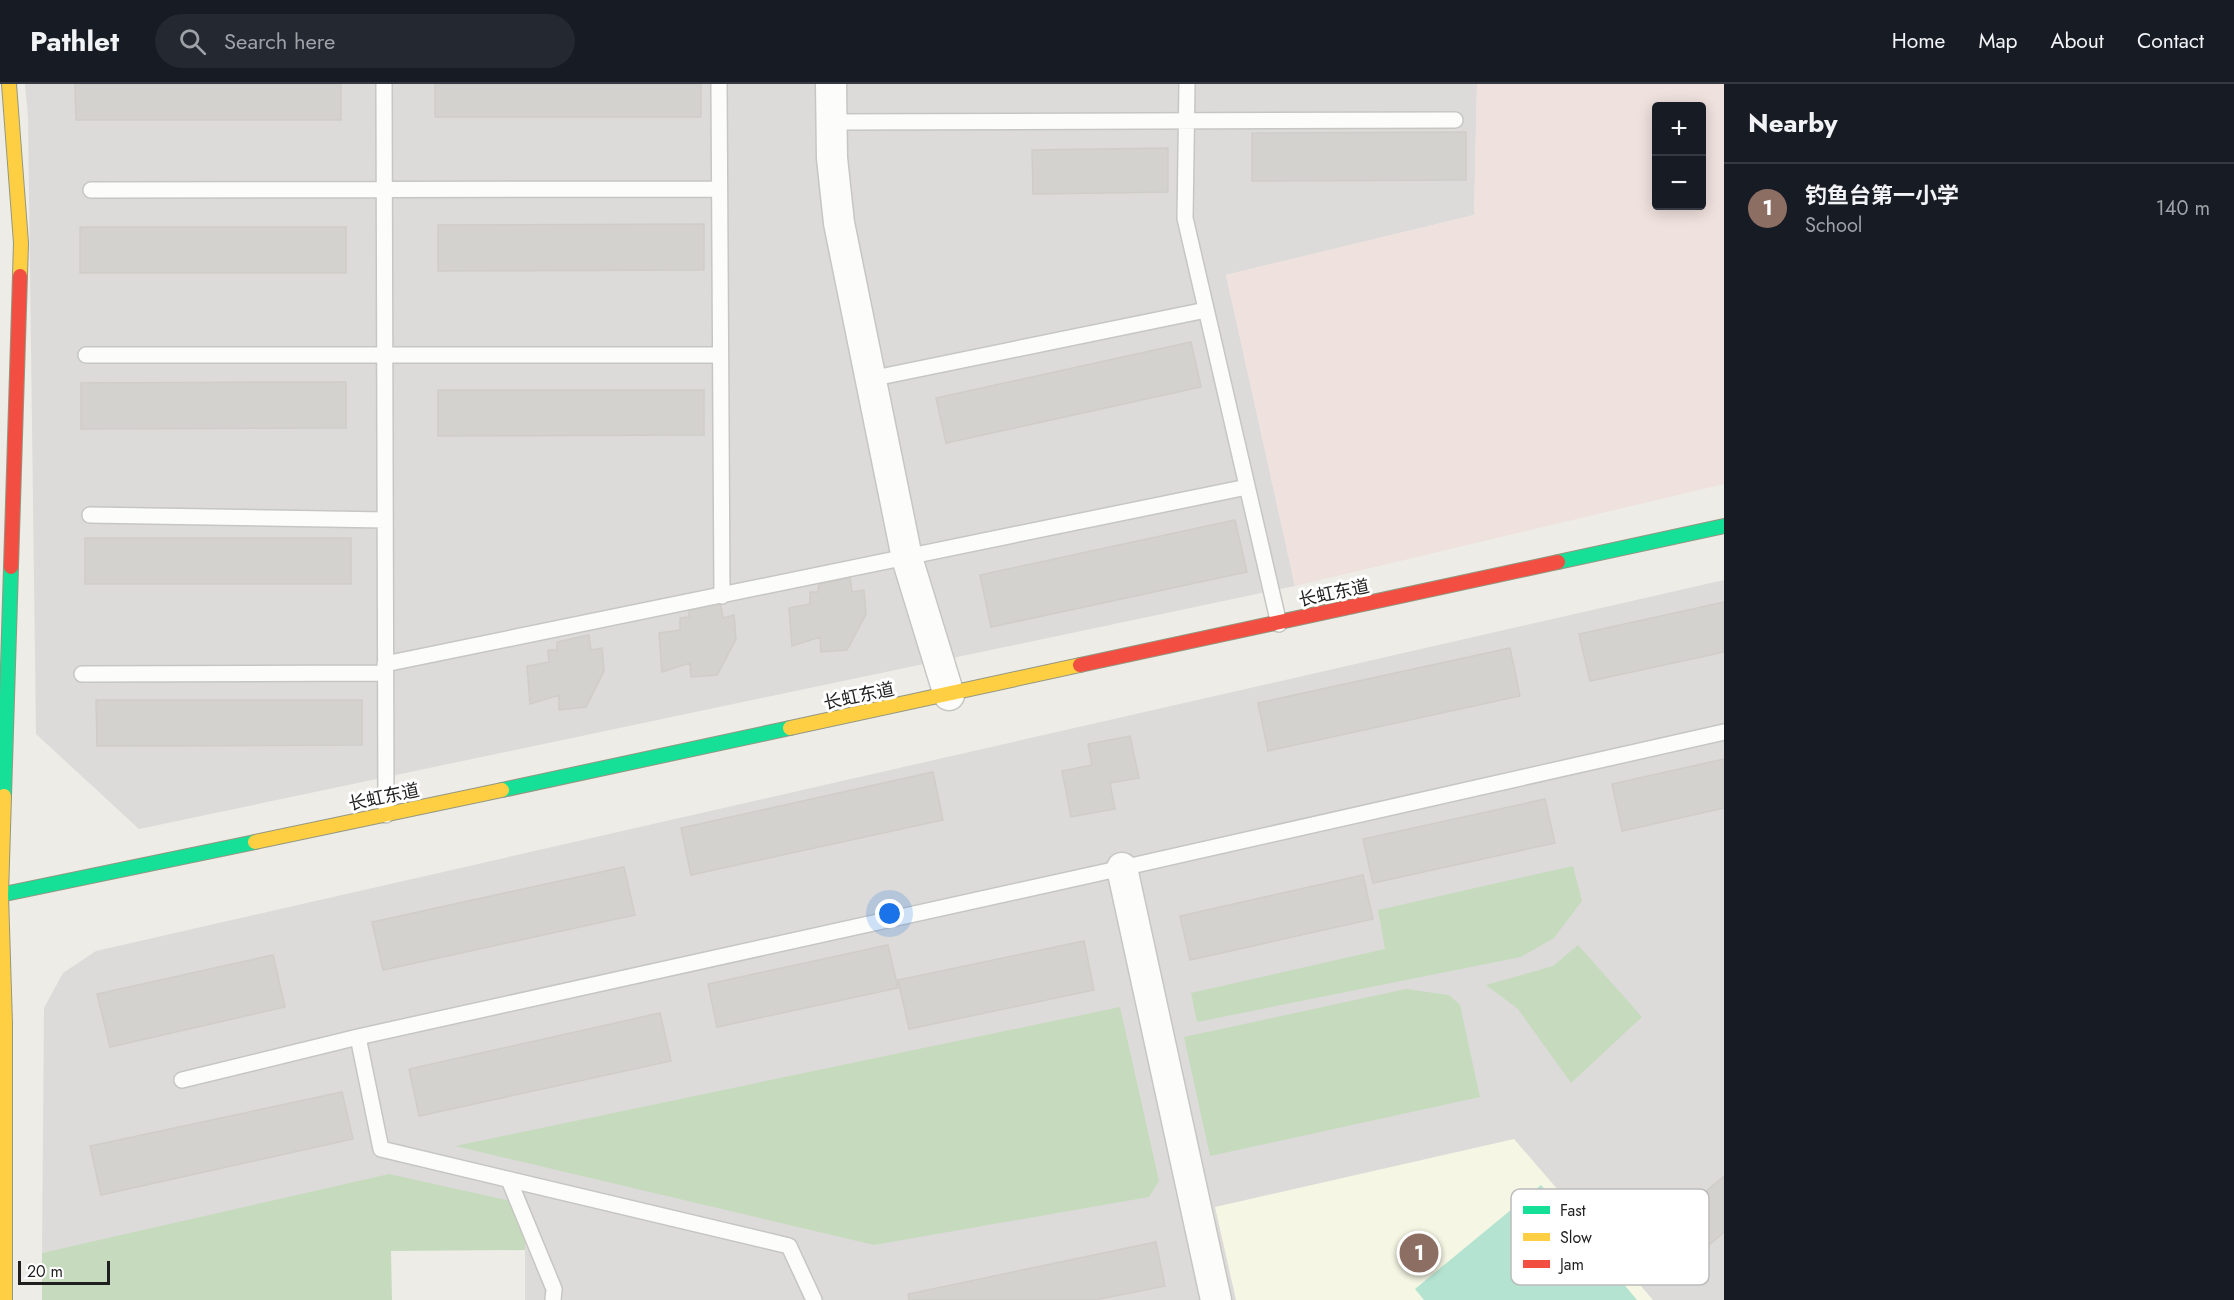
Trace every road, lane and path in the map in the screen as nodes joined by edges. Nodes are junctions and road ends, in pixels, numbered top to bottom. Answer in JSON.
{"nodes":[{"id":1,"x":9,"y":84,"type":"edge"},
{"id":2,"x":384,"y":84,"type":"edge"},
{"id":3,"x":718,"y":84,"type":"edge"},
{"id":4,"x":831,"y":84,"type":"edge"},
{"id":5,"x":1187,"y":84,"type":"edge"},
{"id":6,"x":1455,"y":120,"type":"dead end"},
{"id":7,"x":831,"y":122,"type":"junction"},
{"id":8,"x":1187,"y":122,"type":"junction"},
{"id":9,"x":719,"y":189,"type":"junction"},
{"id":10,"x":91,"y":190,"type":"dead end"},
{"id":11,"x":384,"y":190,"type":"junction"},
{"id":12,"x":1206,"y":310,"type":"junction"},
{"id":13,"x":86,"y":355,"type":"dead end"},
{"id":14,"x":385,"y":355,"type":"junction"},
{"id":15,"x":719,"y":355,"type":"junction"},
{"id":16,"x":870,"y":379,"type":"junction"},
{"id":17,"x":1247,"y":488,"type":"junction"},
{"id":18,"x":90,"y":515,"type":"dead end"},
{"id":19,"x":385,"y":520,"type":"junction"},
{"id":20,"x":1724,"y":526,"type":"edge"},
{"id":21,"x":907,"y":558,"type":"junction"},
{"id":22,"x":722,"y":596,"type":"junction"},
{"id":23,"x":1279,"y":624,"type":"junction"},
{"id":24,"x":385,"y":669,"type":"junction"},
{"id":25,"x":82,"y":674,"type":"dead end"},
{"id":26,"x":949,"y":695,"type":"junction"},
{"id":27,"x":1724,"y":732,"type":"edge"},
{"id":28,"x":386,"y":815,"type":"junction"},
{"id":29,"x":1122,"y":868,"type":"junction"},
{"id":30,"x":0,"y":895,"type":"edge"},
{"id":31,"x":358,"y":1037,"type":"junction"},
{"id":32,"x":182,"y":1080,"type":"dead end"},
{"id":33,"x":509,"y":1180,"type":"junction"},
{"id":34,"x":5,"y":1300,"type":"edge"},
{"id":35,"x":553,"y":1300,"type":"edge"},
{"id":36,"x":814,"y":1300,"type":"edge"},
{"id":37,"x":1216,"y":1300,"type":"edge"}],
"edges":[{"from":1,"to":30,"type":"street"},
{"from":2,"to":11,"type":"lane"},
{"from":3,"to":9,"type":"lane"},
{"from":4,"to":7,"type":"street"},
{"from":5,"to":8,"type":"lane"},
{"from":6,"to":8,"type":"lane"},
{"from":7,"to":8,"type":"lane"},
{"from":7,"to":16,"type":"street"},
{"from":8,"to":12,"type":"lane"},
{"from":9,"to":11,"type":"lane"},
{"from":9,"to":15,"type":"lane"},
{"from":10,"to":11,"type":"lane"},
{"from":11,"to":14,"type":"lane"},
{"from":12,"to":16,"type":"lane"},
{"from":12,"to":17,"type":"lane"},
{"from":13,"to":14,"type":"lane"},
{"from":14,"to":15,"type":"lane"},
{"from":14,"to":19,"type":"lane"},
{"from":15,"to":22,"type":"lane"},
{"from":16,"to":21,"type":"street"},
{"from":17,"to":21,"type":"lane"},
{"from":17,"to":23,"type":"lane"},
{"from":18,"to":19,"type":"lane"},
{"from":19,"to":24,"type":"lane"},
{"from":20,"to":23,"type":"street","name":"长虹东道"},
{"from":21,"to":22,"type":"lane"},
{"from":21,"to":26,"type":"street"},
{"from":22,"to":24,"type":"lane"},
{"from":23,"to":26,"type":"street","name":"长虹东道"},
{"from":24,"to":25,"type":"lane"},
{"from":24,"to":28,"type":"lane"},
{"from":26,"to":28,"type":"street","name":"长虹东道"},
{"from":27,"to":29,"type":"lane"},
{"from":28,"to":30,"type":"street","name":"长虹东道"},
{"from":29,"to":31,"type":"lane"},
{"from":29,"to":37,"type":"street"},
{"from":30,"to":34,"type":"street"},
{"from":31,"to":32,"type":"lane"},
{"from":31,"to":33,"type":"lane"},
{"from":33,"to":35,"type":"lane"},
{"from":33,"to":36,"type":"lane"}]}
